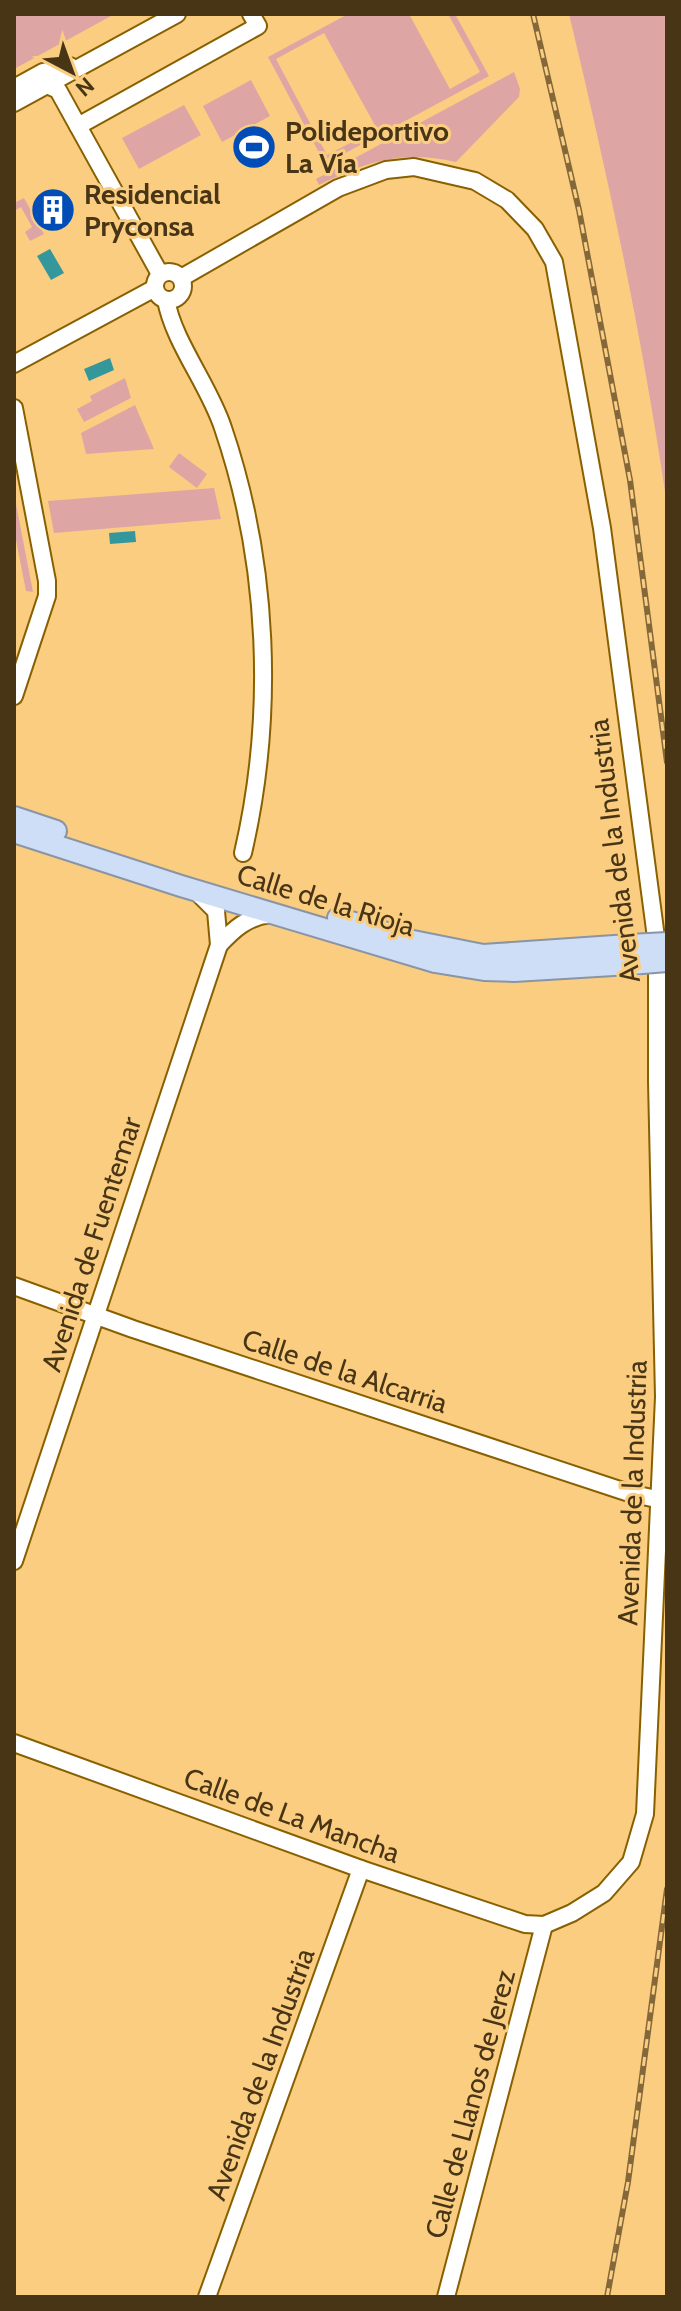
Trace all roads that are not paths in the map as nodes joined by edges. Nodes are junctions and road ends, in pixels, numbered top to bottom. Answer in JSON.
{"nodes":[{"id":1,"x":177,"y":14,"type":"edge"},
{"id":2,"x":254,"y":20,"type":"edge"},
{"id":3,"x":130,"y":40,"type":"junction"},
{"id":4,"x":47,"y":85,"type":"junction"},
{"id":5,"x":14,"y":88,"type":"edge"},
{"id":6,"x":14,"y":103,"type":"edge"},
{"id":7,"x":78,"y":126,"type":"junction"},
{"id":8,"x":181,"y":278,"type":"junction"},
{"id":9,"x":160,"y":287,"type":"junction"},
{"id":10,"x":14,"y":364,"type":"edge"},
{"id":11,"x":14,"y":408,"type":"edge"},
{"id":12,"x":14,"y":696,"type":"edge"},
{"id":13,"x":14,"y":817,"type":"edge"},
{"id":14,"x":14,"y":832,"type":"edge"},
{"id":15,"x":243,"y":853,"type":"dead end"},
{"id":16,"x":194,"y":889,"type":"junction"},
{"id":17,"x":273,"y":914,"type":"junction"},
{"id":18,"x":667,"y":943,"type":"edge"},
{"id":19,"x":219,"y":945,"type":"junction"},
{"id":20,"x":629,"y":955,"type":"junction"},
{"id":21,"x":667,"y":961,"type":"edge"},
{"id":22,"x":14,"y":1286,"type":"edge"},
{"id":23,"x":94,"y":1315,"type":"junction"},
{"id":24,"x":661,"y":1500,"type":"junction"},
{"id":25,"x":14,"y":1561,"type":"edge"},
{"id":26,"x":17,"y":1746,"type":"edge"},
{"id":27,"x":361,"y":1869,"type":"junction"},
{"id":28,"x":544,"y":1925,"type":"junction"},
{"id":29,"x":207,"y":2297,"type":"edge"},
{"id":30,"x":446,"y":2297,"type":"edge"}],
"edges":[{"from":1,"to":3,"type":"street"},
{"from":2,"to":7,"type":"street"},
{"from":3,"to":4,"type":"street"},
{"from":3,"to":5,"type":"street"},
{"from":4,"to":6,"type":"street"},
{"from":4,"to":7,"type":"street"},
{"from":7,"to":9,"type":"street"},
{"from":8,"to":9,"type":"street"},
{"from":8,"to":9,"type":"street"},
{"from":8,"to":24,"type":"street","name":"Avenida de la Industria"},
{"from":9,"to":10,"type":"street"},
{"from":9,"to":15,"type":"street"},
{"from":11,"to":12,"type":"street"},
{"from":13,"to":20,"type":"main road","name":"Calle de la Rioja"},
{"from":14,"to":16,"type":"main road","name":"Calle de la Rioja"},
{"from":16,"to":17,"type":"main road","name":"Calle de la Rioja"},
{"from":16,"to":19,"type":"street","name":"Avenida de Fuentemar"},
{"from":17,"to":19,"type":"street"},
{"from":17,"to":20,"type":"main road","name":"Calle de la Rioja"},
{"from":18,"to":20,"type":"main road","bridge":true},
{"from":19,"to":23,"type":"street","name":"Avenida de Fuentemar"},
{"from":20,"to":21,"type":"main road","bridge":true},
{"from":22,"to":23,"type":"street","name":"Calle de la Alcarria"},
{"from":23,"to":24,"type":"street","name":"Calle de la Alcarria"},
{"from":23,"to":25,"type":"street","name":"Avenida de Fuentemar"},
{"from":24,"to":28,"type":"street","name":"Avenida de la Industria"},
{"from":26,"to":27,"type":"street","name":"Calle de La Mancha"},
{"from":27,"to":28,"type":"street","name":"Calle de La Mancha"},
{"from":27,"to":29,"type":"street","name":"Avenida de la Industria"},
{"from":28,"to":30,"type":"street","name":"Calle de Llanos de Jerez"}]}
